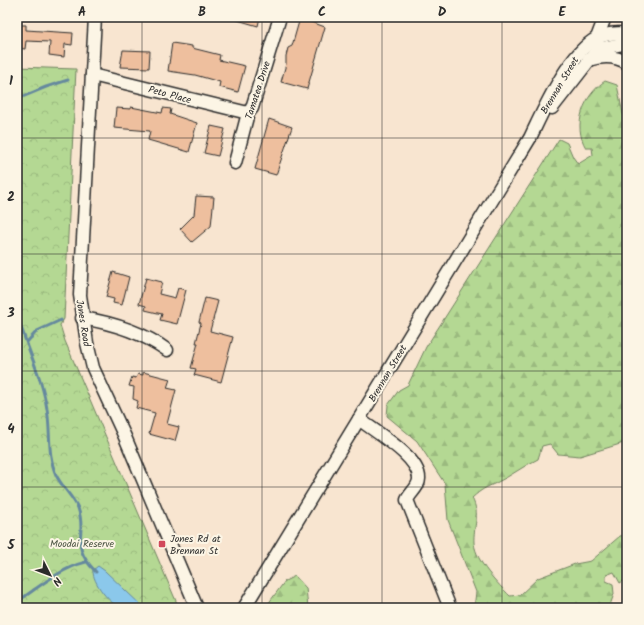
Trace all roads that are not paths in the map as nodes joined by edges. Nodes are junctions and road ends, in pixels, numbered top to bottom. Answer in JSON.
{"nodes":[{"id":1,"x":95,"y":17,"type":"edge"},
{"id":2,"x":280,"y":17,"type":"edge"},
{"id":3,"x":606,"y":17,"type":"edge"},
{"id":4,"x":622,"y":33,"type":"edge"},
{"id":5,"x":597,"y":43,"type":"junction"},
{"id":6,"x":627,"y":43,"type":"edge"},
{"id":7,"x":588,"y":60,"type":"junction"},
{"id":8,"x":627,"y":63,"type":"edge"},
{"id":9,"x":92,"y":75,"type":"junction"},
{"id":10,"x":248,"y":113,"type":"junction"},
{"id":11,"x":530,"y":138,"type":"junction"},
{"id":12,"x":235,"y":163,"type":"dead end"},
{"id":13,"x":82,"y":318,"type":"junction"},
{"id":14,"x":167,"y":350,"type":"dead end"},
{"id":15,"x":359,"y":419,"type":"junction"},
{"id":16,"x":197,"y":608,"type":"edge"},
{"id":17,"x":244,"y":608,"type":"edge"},
{"id":18,"x":450,"y":608,"type":"edge"}],
"edges":[{"from":1,"to":9,"type":"street","name":"Jones Road"},
{"from":2,"to":10,"type":"street","name":"Tamatea Drive"},
{"from":3,"to":4,"type":"street"},
{"from":3,"to":5,"type":"street","name":"Brennan Street"},
{"from":4,"to":5,"type":"street","name":"Brennan Street"},
{"from":5,"to":6,"type":"street","name":"Brennan Street"},
{"from":5,"to":7,"type":"street","name":"Brennan Street"},
{"from":5,"to":11,"type":"street","name":"Brennan Street"},
{"from":7,"to":8,"type":"street","name":"Brennan Street"},
{"from":7,"to":11,"type":"street","name":"Brennan Street"},
{"from":9,"to":10,"type":"street","name":"Peto Place"},
{"from":9,"to":13,"type":"street","name":"Jones Road"},
{"from":10,"to":12,"type":"street","name":"Tamatea Drive"},
{"from":11,"to":15,"type":"street","name":"Brennan Street"},
{"from":13,"to":14,"type":"street"},
{"from":13,"to":16,"type":"street","name":"Jones Road"},
{"from":15,"to":17,"type":"street","name":"Brennan Street"},
{"from":15,"to":18,"type":"street"}]}
